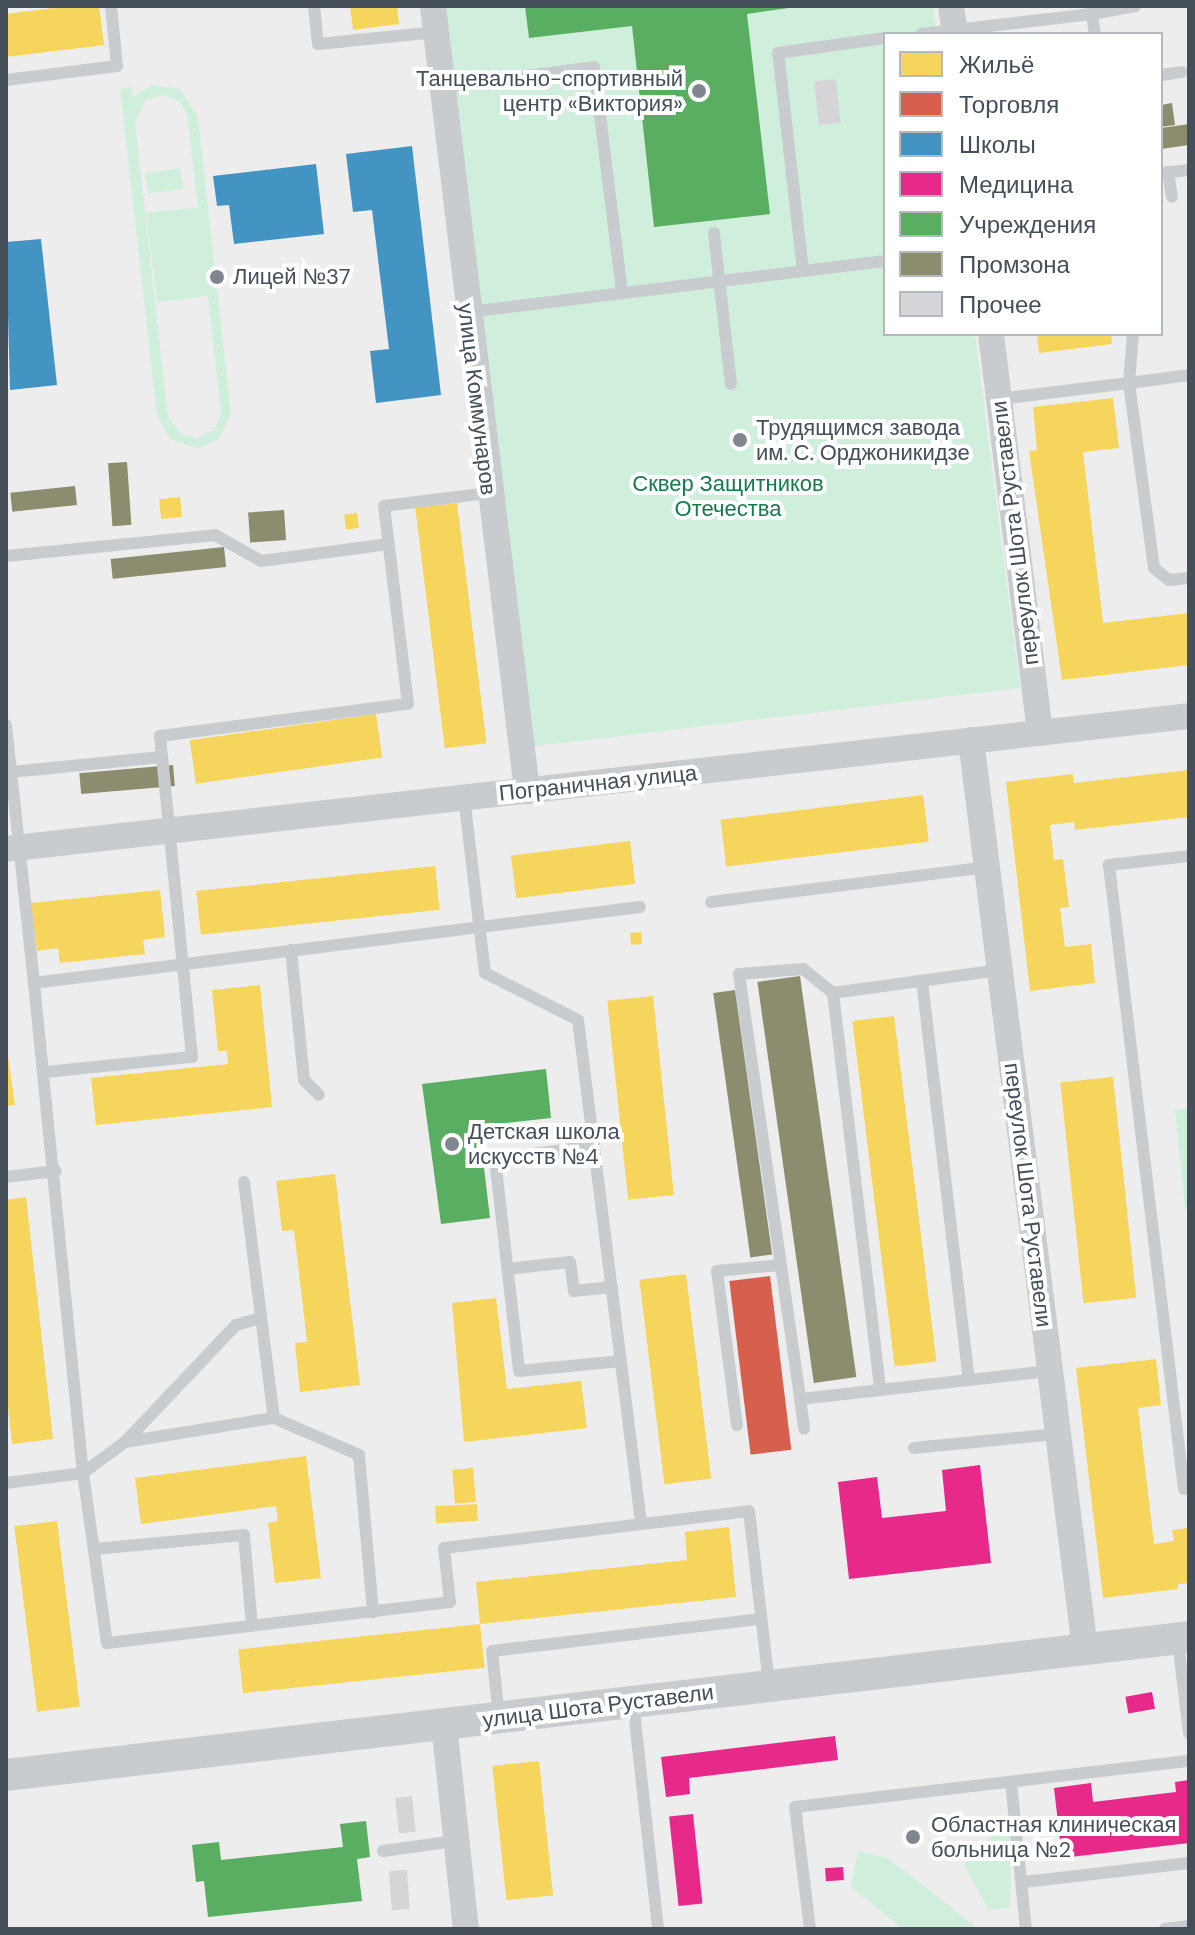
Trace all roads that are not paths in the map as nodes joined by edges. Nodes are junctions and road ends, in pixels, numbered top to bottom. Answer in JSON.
{"nodes":[{"id":1,"x":111,"y":6,"type":"edge"},
{"id":2,"x":314,"y":6,"type":"edge"},
{"id":3,"x":1135,"y":6,"type":"edge"},
{"id":4,"x":1092,"y":10,"type":"edge"},
{"id":5,"x":434,"y":19,"type":"edge"},
{"id":6,"x":953,"y":23,"type":"edge"},
{"id":7,"x":927,"y":32,"type":"edge"},
{"id":8,"x":1095,"y":32,"type":"edge"},
{"id":9,"x":883,"y":38,"type":"edge"},
{"id":10,"x":1182,"y":72,"type":"dead end"},
{"id":11,"x":1163,"y":75,"type":"edge"},
{"id":12,"x":6,"y":80,"type":"edge"},
{"id":13,"x":442,"y":87,"type":"junction"},
{"id":14,"x":1189,"y":170,"type":"edge"},
{"id":15,"x":1165,"y":173,"type":"edge"},
{"id":16,"x":1172,"y":197,"type":"dead end"},
{"id":17,"x":714,"y":233,"type":"dead end"},
{"id":18,"x":883,"y":261,"type":"edge"},
{"id":19,"x":803,"y":271,"type":"junction"},
{"id":20,"x":720,"y":281,"type":"junction"},
{"id":21,"x":622,"y":293,"type":"junction"},
{"id":22,"x":466,"y":312,"type":"junction"},
{"id":23,"x":991,"y":336,"type":"edge"},
{"id":24,"x":1133,"y":336,"type":"edge"},
{"id":25,"x":1189,"y":375,"type":"edge"},
{"id":26,"x":1129,"y":383,"type":"junction"},
{"id":27,"x":731,"y":384,"type":"dead end"},
{"id":28,"x":999,"y":399,"type":"junction"},
{"id":29,"x":489,"y":493,"type":"junction"},
{"id":30,"x":389,"y":544,"type":"junction"},
{"id":31,"x":6,"y":556,"type":"edge"},
{"id":32,"x":1189,"y":578,"type":"edge"},
{"id":33,"x":1189,"y":716,"type":"edge"},
{"id":34,"x":6,"y":725,"type":"edge"},
{"id":35,"x":1040,"y":733,"type":"junction"},
{"id":36,"x":971,"y":740,"type":"junction"},
{"id":37,"x":161,"y":757,"type":"junction"},
{"id":38,"x":11,"y":772,"type":"junction"},
{"id":39,"x":527,"y":791,"type":"junction"},
{"id":40,"x":464,"y":797,"type":"junction"},
{"id":41,"x":168,"y":830,"type":"junction"},
{"id":42,"x":13,"y":848,"type":"edge"},
{"id":43,"x":1189,"y":856,"type":"edge"},
{"id":44,"x":987,"y":867,"type":"junction"},
{"id":45,"x":711,"y":902,"type":"dead end"},
{"id":46,"x":640,"y":907,"type":"dead end"},
{"id":47,"x":480,"y":925,"type":"junction"},
{"id":48,"x":291,"y":950,"type":"junction"},
{"id":49,"x":185,"y":963,"type":"junction"},
{"id":50,"x":1000,"y":970,"type":"junction"},
{"id":51,"x":922,"y":981,"type":"junction"},
{"id":52,"x":34,"y":983,"type":"junction"},
{"id":53,"x":833,"y":993,"type":"junction"},
{"id":54,"x":46,"y":1072,"type":"junction"},
{"id":55,"x":319,"y":1095,"type":"dead end"},
{"id":56,"x":594,"y":1146,"type":"junction"},
{"id":57,"x":56,"y":1171,"type":"junction"},
{"id":58,"x":6,"y":1177,"type":"edge"},
{"id":59,"x":244,"y":1182,"type":"dead end"},
{"id":60,"x":780,"y":1265,"type":"junction"},
{"id":61,"x":507,"y":1269,"type":"junction"},
{"id":62,"x":612,"y":1287,"type":"junction"},
{"id":63,"x":261,"y":1318,"type":"junction"},
{"id":64,"x":621,"y":1361,"type":"junction"},
{"id":65,"x":1049,"y":1371,"type":"junction"},
{"id":66,"x":969,"y":1380,"type":"junction"},
{"id":67,"x":880,"y":1390,"type":"junction"},
{"id":68,"x":800,"y":1399,"type":"junction"},
{"id":69,"x":274,"y":1418,"type":"junction"},
{"id":70,"x":737,"y":1425,"type":"dead end"},
{"id":71,"x":804,"y":1429,"type":"dead end"},
{"id":72,"x":1057,"y":1434,"type":"junction"},
{"id":73,"x":125,"y":1442,"type":"junction"},
{"id":74,"x":914,"y":1448,"type":"dead end"},
{"id":75,"x":83,"y":1473,"type":"junction"},
{"id":76,"x":6,"y":1483,"type":"edge"},
{"id":77,"x":1189,"y":1488,"type":"edge"},
{"id":78,"x":641,"y":1522,"type":"junction"},
{"id":79,"x":94,"y":1549,"type":"junction"},
{"id":80,"x":373,"y":1612,"type":"junction"},
{"id":81,"x":761,"y":1619,"type":"junction"},
{"id":82,"x":252,"y":1626,"type":"junction"},
{"id":83,"x":1184,"y":1638,"type":"edge"},
{"id":84,"x":1085,"y":1649,"type":"junction"},
{"id":85,"x":769,"y":1687,"type":"junction"},
{"id":86,"x":633,"y":1702,"type":"junction"},
{"id":87,"x":499,"y":1718,"type":"junction"},
{"id":88,"x":444,"y":1724,"type":"junction"},
{"id":89,"x":1189,"y":1733,"type":"edge"},
{"id":90,"x":1189,"y":1761,"type":"edge"},
{"id":91,"x":6,"y":1775,"type":"edge"},
{"id":92,"x":1011,"y":1782,"type":"junction"},
{"id":93,"x":455,"y":1841,"type":"junction"},
{"id":94,"x":383,"y":1851,"type":"dead end"},
{"id":95,"x":1189,"y":1863,"type":"edge"},
{"id":96,"x":1024,"y":1882,"type":"junction"},
{"id":97,"x":1189,"y":1926,"type":"edge"},
{"id":98,"x":466,"y":1929,"type":"edge"},
{"id":99,"x":658,"y":1929,"type":"edge"},
{"id":100,"x":810,"y":1929,"type":"edge"},
{"id":101,"x":1026,"y":1929,"type":"edge"},
{"id":102,"x":1165,"y":1929,"type":"edge"}],
"edges":[{"from":1,"to":12,"type":"lane"},
{"from":2,"to":5,"type":"lane"},
{"from":3,"to":4,"type":"lane"},
{"from":4,"to":6,"type":"lane"},
{"from":4,"to":8,"type":"lane"},
{"from":5,"to":13,"type":"street","name":"улица Коммунаров"},
{"from":6,"to":7,"type":"lane"},
{"from":9,"to":19,"type":"lane"},
{"from":10,"to":11,"type":"lane"},
{"from":13,"to":21,"type":"lane"},
{"from":13,"to":22,"type":"street","name":"улица Коммунаров"},
{"from":14,"to":15,"type":"lane"},
{"from":15,"to":16,"type":"lane"},
{"from":17,"to":20,"type":"lane"},
{"from":18,"to":19,"type":"lane"},
{"from":19,"to":20,"type":"lane"},
{"from":20,"to":21,"type":"lane"},
{"from":20,"to":27,"type":"lane"},
{"from":21,"to":22,"type":"lane"},
{"from":22,"to":29,"type":"street","name":"улица Коммунаров"},
{"from":23,"to":28,"type":"street","name":"переулок Шота Руставели"},
{"from":24,"to":26,"type":"lane"},
{"from":25,"to":26,"type":"lane"},
{"from":26,"to":28,"type":"lane"},
{"from":26,"to":32,"type":"lane"},
{"from":28,"to":35,"type":"street","name":"переулок Шота Руставели"},
{"from":29,"to":30,"type":"lane"},
{"from":29,"to":39,"type":"street","name":"улица Коммунаров"},
{"from":30,"to":31,"type":"lane"},
{"from":30,"to":37,"type":"lane"},
{"from":33,"to":35,"type":"street","name":"Пограничная улица"},
{"from":34,"to":38,"type":"lane"},
{"from":35,"to":36,"type":"street","name":"Пограничная улица"},
{"from":36,"to":39,"type":"street","name":"Пограничная улица"},
{"from":36,"to":44,"type":"street","name":"переулок Шота Руставели"},
{"from":37,"to":38,"type":"lane"},
{"from":37,"to":41,"type":"lane"},
{"from":38,"to":42,"type":"lane"},
{"from":39,"to":40,"type":"street","name":"Пограничная улица"},
{"from":40,"to":41,"type":"street","name":"Пограничная улица"},
{"from":40,"to":47,"type":"lane"},
{"from":41,"to":42,"type":"street","name":"Пограничная улица"},
{"from":41,"to":49,"type":"lane"},
{"from":42,"to":52,"type":"lane"},
{"from":43,"to":77,"type":"lane"},
{"from":44,"to":45,"type":"lane"},
{"from":44,"to":50,"type":"street","name":"переулок Шота Руставели"},
{"from":46,"to":47,"type":"lane"},
{"from":47,"to":48,"type":"lane"},
{"from":47,"to":56,"type":"lane"},
{"from":48,"to":49,"type":"lane"},
{"from":48,"to":55,"type":"lane"},
{"from":49,"to":52,"type":"lane"},
{"from":49,"to":54,"type":"lane"},
{"from":50,"to":51,"type":"lane"},
{"from":50,"to":65,"type":"street","name":"переулок Шота Руставели"},
{"from":51,"to":53,"type":"lane"},
{"from":51,"to":66,"type":"lane"},
{"from":52,"to":54,"type":"lane"},
{"from":53,"to":60,"type":"lane"},
{"from":53,"to":67,"type":"lane"},
{"from":54,"to":57,"type":"lane"},
{"from":56,"to":61,"type":"lane"},
{"from":56,"to":62,"type":"lane"},
{"from":57,"to":58,"type":"lane"},
{"from":57,"to":75,"type":"lane"},
{"from":59,"to":63,"type":"lane"},
{"from":60,"to":68,"type":"lane"},
{"from":60,"to":70,"type":"lane"},
{"from":61,"to":62,"type":"lane"},
{"from":61,"to":64,"type":"lane"},
{"from":62,"to":64,"type":"lane"},
{"from":63,"to":69,"type":"lane"},
{"from":63,"to":73,"type":"lane"},
{"from":64,"to":78,"type":"lane"},
{"from":65,"to":66,"type":"lane"},
{"from":65,"to":72,"type":"street","name":"переулок Шота Руставели"},
{"from":66,"to":67,"type":"lane"},
{"from":67,"to":68,"type":"lane"},
{"from":68,"to":71,"type":"lane"},
{"from":69,"to":73,"type":"lane"},
{"from":69,"to":80,"type":"lane"},
{"from":72,"to":74,"type":"lane"},
{"from":72,"to":84,"type":"street","name":"переулок Шота Руставели"},
{"from":73,"to":75,"type":"lane"},
{"from":75,"to":76,"type":"lane"},
{"from":75,"to":79,"type":"lane"},
{"from":78,"to":80,"type":"lane"},
{"from":78,"to":81,"type":"lane"},
{"from":79,"to":82,"type":"lane"},
{"from":79,"to":82,"type":"lane"},
{"from":80,"to":82,"type":"lane"},
{"from":81,"to":85,"type":"lane"},
{"from":81,"to":87,"type":"lane"},
{"from":83,"to":84,"type":"street","name":"улица Шота Руставели"},
{"from":83,"to":89,"type":"lane"},
{"from":84,"to":85,"type":"street","name":"улица Шота Руставели"},
{"from":85,"to":86,"type":"street","name":"улица Шота Руставели"},
{"from":86,"to":87,"type":"street","name":"улица Шота Руставели"},
{"from":86,"to":99,"type":"lane"},
{"from":87,"to":88,"type":"street","name":"улица Шота Руставели"},
{"from":88,"to":91,"type":"street","name":"улица Шота Руставели"},
{"from":88,"to":93,"type":"street"},
{"from":90,"to":92,"type":"lane"},
{"from":92,"to":96,"type":"lane"},
{"from":92,"to":100,"type":"lane"},
{"from":93,"to":94,"type":"lane"},
{"from":93,"to":98,"type":"street"},
{"from":95,"to":96,"type":"lane"},
{"from":96,"to":101,"type":"lane"},
{"from":97,"to":102,"type":"lane"}]}
